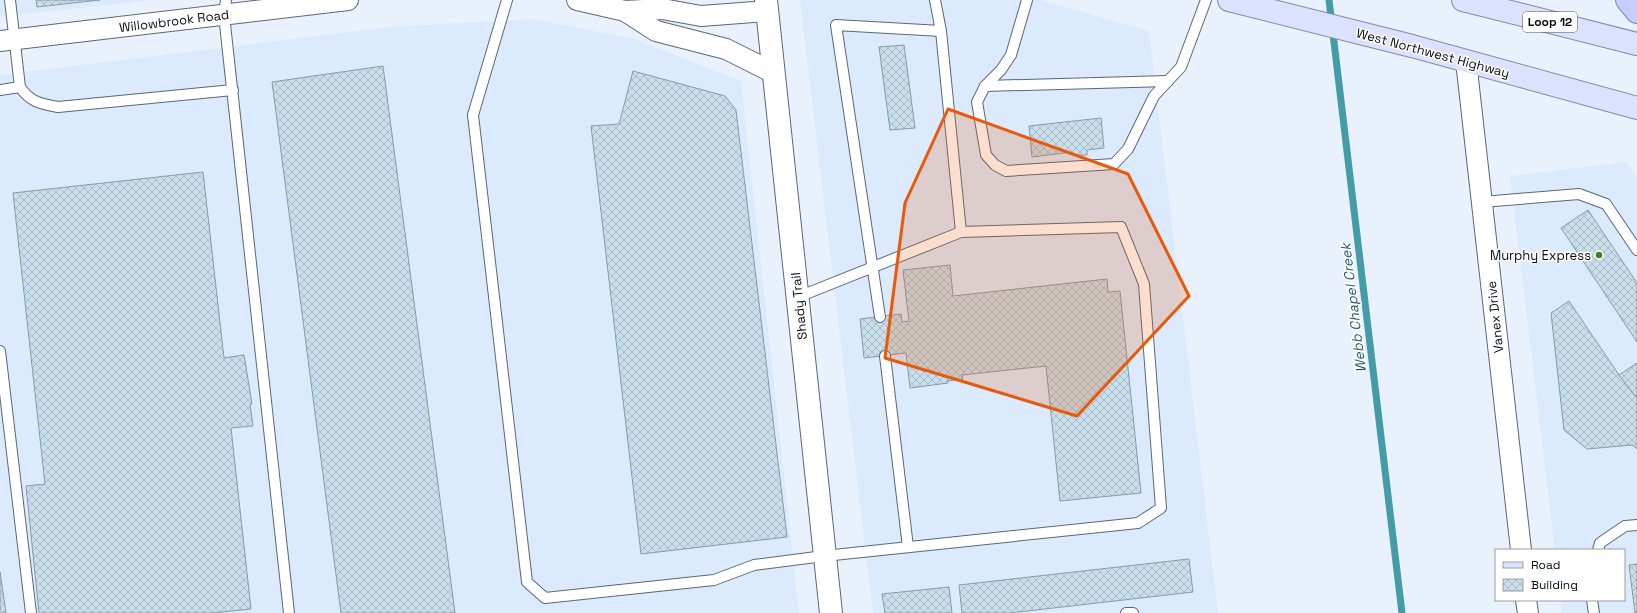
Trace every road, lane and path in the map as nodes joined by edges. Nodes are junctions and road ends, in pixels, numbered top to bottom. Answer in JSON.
{"nodes":[{"id":1,"x":10,"y":0,"type":"edge"},
{"id":2,"x":348,"y":0,"type":"edge"},
{"id":3,"x":507,"y":0,"type":"edge"},
{"id":4,"x":577,"y":0,"type":"edge"},
{"id":5,"x":935,"y":0,"type":"edge"},
{"id":6,"x":1027,"y":0,"type":"edge"},
{"id":7,"x":1206,"y":0,"type":"edge"},
{"id":8,"x":1229,"y":0,"type":"edge"},
{"id":9,"x":1463,"y":0,"type":"edge"},
{"id":10,"x":1627,"y":0,"type":"edge"},
{"id":11,"x":766,"y":6,"type":"edge"},
{"id":12,"x":225,"y":7,"type":"edge"},
{"id":13,"x":625,"y":11,"type":"junction"},
{"id":14,"x":1637,"y":12,"type":"edge"},
{"id":15,"x":941,"y":31,"type":"junction"},
{"id":16,"x":7,"y":40,"type":"edge"},
{"id":17,"x":1637,"y":44,"type":"edge"},
{"id":18,"x":1466,"y":61,"type":"junction"},
{"id":19,"x":774,"y":73,"type":"junction"},
{"id":20,"x":1168,"y":81,"type":"junction"},
{"id":21,"x":985,"y":86,"type":"junction"},
{"id":22,"x":20,"y":87,"type":"junction"},
{"id":23,"x":0,"y":90,"type":"edge"},
{"id":24,"x":232,"y":90,"type":"junction"},
{"id":25,"x":1637,"y":108,"type":"edge"},
{"id":26,"x":1482,"y":202,"type":"junction"},
{"id":27,"x":961,"y":232,"type":"junction"},
{"id":28,"x":1637,"y":250,"type":"edge"},
{"id":29,"x":873,"y":268,"type":"junction"},
{"id":30,"x":798,"y":297,"type":"junction"},
{"id":31,"x":880,"y":317,"type":"dead end"},
{"id":32,"x":0,"y":351,"type":"edge"},
{"id":33,"x":885,"y":356,"type":"dead end"},
{"id":34,"x":1637,"y":525,"type":"edge"},
{"id":35,"x":908,"y":547,"type":"junction"},
{"id":36,"x":1521,"y":549,"type":"edge"},
{"id":37,"x":1598,"y":549,"type":"edge"},
{"id":38,"x":824,"y":556,"type":"junction"},
{"id":39,"x":1526,"y":601,"type":"edge"},
{"id":40,"x":1592,"y":601,"type":"edge"},
{"id":41,"x":31,"y":613,"type":"edge"},
{"id":42,"x":289,"y":613,"type":"edge"},
{"id":43,"x":831,"y":613,"type":"edge"},
{"id":44,"x":1126,"y":613,"type":"edge"},
{"id":45,"x":1133,"y":613,"type":"edge"},
{"id":46,"x":1528,"y":613,"type":"edge"},
{"id":47,"x":1594,"y":613,"type":"edge"}],
"edges":[{"from":1,"to":16,"type":"lane"},
{"from":2,"to":12,"type":"street","name":"Willowbrook Road"},
{"from":3,"to":38,"type":"lane"},
{"from":4,"to":13,"type":"street"},
{"from":5,"to":15,"type":"lane"},
{"from":6,"to":21,"type":"lane"},
{"from":7,"to":20,"type":"lane"},
{"from":8,"to":18,"type":"main road","name":"West Northwest Highway"},
{"from":9,"to":17,"type":"main road","number":"Loop 12"},
{"from":10,"to":14,"type":"highway"},
{"from":11,"to":13,"type":"street"},
{"from":11,"to":19,"type":"street","name":"Shady Trail"},
{"from":12,"to":16,"type":"street","name":"Willowbrook Road"},
{"from":12,"to":24,"type":"lane"},
{"from":13,"to":19,"type":"street"},
{"from":15,"to":27,"type":"lane"},
{"from":15,"to":29,"type":"lane"},
{"from":16,"to":22,"type":"lane"},
{"from":18,"to":25,"type":"main road","name":"West Northwest Highway"},
{"from":18,"to":26,"type":"street","name":"Vanex Drive"},
{"from":19,"to":30,"type":"street","name":"Shady Trail"},
{"from":20,"to":21,"type":"lane"},
{"from":20,"to":21,"type":"lane"},
{"from":22,"to":23,"type":"lane"},
{"from":22,"to":24,"type":"lane"},
{"from":24,"to":42,"type":"lane"},
{"from":26,"to":28,"type":"lane"},
{"from":26,"to":36,"type":"street","name":"Vanex Drive"},
{"from":27,"to":29,"type":"lane"},
{"from":27,"to":35,"type":"lane"},
{"from":29,"to":30,"type":"lane"},
{"from":29,"to":31,"type":"lane"},
{"from":30,"to":38,"type":"street","name":"Shady Trail"},
{"from":32,"to":41,"type":"lane"},
{"from":33,"to":35,"type":"lane"},
{"from":34,"to":37,"type":"lane"},
{"from":35,"to":38,"type":"lane"},
{"from":38,"to":43,"type":"street","name":"Shady Trail"},
{"from":39,"to":46,"type":"street"},
{"from":40,"to":47,"type":"lane"},
{"from":44,"to":45,"type":"lane"}]}
